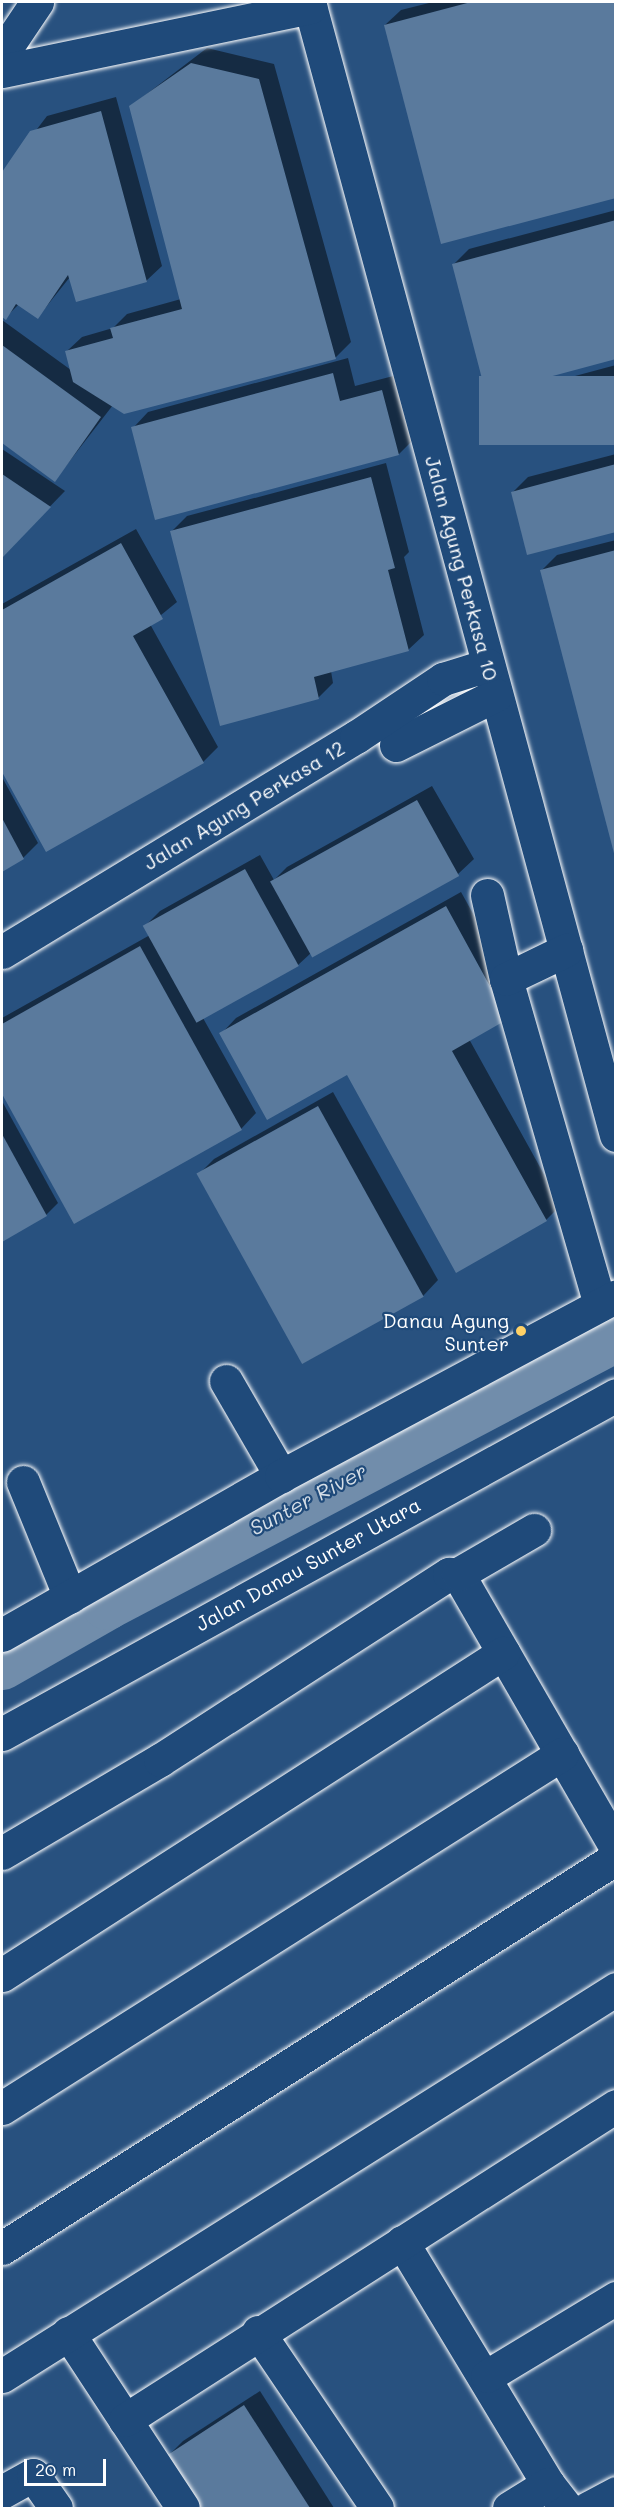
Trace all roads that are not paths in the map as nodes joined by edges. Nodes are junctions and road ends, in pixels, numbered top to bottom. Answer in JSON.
{"nodes":[{"id":1,"x":38,"y":2,"type":"edge"},
{"id":2,"x":309,"y":4,"type":"edge"},
{"id":3,"x":2,"y":54,"type":"edge"},
{"id":4,"x":2,"y":71,"type":"edge"},
{"id":5,"x":492,"y":680,"type":"junction"},
{"id":6,"x":396,"y":745,"type":"dead end"},
{"id":7,"x":487,"y":895,"type":"dead end"},
{"id":8,"x":566,"y":950,"type":"junction"},
{"id":9,"x":2,"y":952,"type":"edge"},
{"id":10,"x":506,"y":979,"type":"junction"},
{"id":11,"x":615,"y":1135,"type":"edge"},
{"id":12,"x":608,"y":1300,"type":"edge"},
{"id":13,"x":226,"y":1381,"type":"dead end"},
{"id":14,"x":615,"y":1395,"type":"edge"},
{"id":15,"x":281,"y":1476,"type":"junction"},
{"id":16,"x":23,"y":1482,"type":"dead end"},
{"id":17,"x":534,"y":1530,"type":"dead end"},
{"id":18,"x":458,"y":1574,"type":"junction"},
{"id":19,"x":70,"y":1597,"type":"junction"},
{"id":20,"x":2,"y":1635,"type":"edge"},
{"id":21,"x":503,"y":1653,"type":"junction"},
{"id":22,"x":2,"y":1734,"type":"edge"},
{"id":23,"x":562,"y":1754,"type":"junction"},
{"id":24,"x":615,"y":1848,"type":"edge"},
{"id":25,"x":2,"y":1853,"type":"edge"},
{"id":26,"x":615,"y":1858,"type":"edge"},
{"id":27,"x":2,"y":1975,"type":"edge"},
{"id":28,"x":615,"y":1989,"type":"edge"},
{"id":29,"x":615,"y":2106,"type":"edge"},
{"id":30,"x":2,"y":2108,"type":"edge"},
{"id":31,"x":402,"y":2242,"type":"junction"},
{"id":32,"x":2,"y":2248,"type":"edge"},
{"id":33,"x":615,"y":2298,"type":"edge"},
{"id":34,"x":258,"y":2332,"type":"junction"},
{"id":35,"x":68,"y":2333,"type":"junction"},
{"id":36,"x":2,"y":2376,"type":"edge"},
{"id":37,"x":486,"y":2376,"type":"junction"},
{"id":38,"x":125,"y":2420,"type":"junction"},
{"id":39,"x":2,"y":2492,"type":"edge"},
{"id":40,"x":615,"y":2493,"type":"edge"},
{"id":41,"x":558,"y":2496,"type":"edge"},
{"id":42,"x":56,"y":2508,"type":"edge"},
{"id":43,"x":183,"y":2508,"type":"edge"},
{"id":44,"x":377,"y":2508,"type":"edge"},
{"id":45,"x":509,"y":2508,"type":"edge"},
{"id":46,"x":588,"y":2508,"type":"edge"}],
"edges":[{"from":1,"to":3,"type":"street"},
{"from":2,"to":4,"type":"street"},
{"from":2,"to":5,"type":"street","name":"Jalan Agung Perkasa 10"},
{"from":5,"to":6,"type":"street"},
{"from":5,"to":8,"type":"street","name":"Jalan Agung Perkasa 10"},
{"from":5,"to":9,"type":"street","name":"Jalan Agung Perkasa 12"},
{"from":7,"to":10,"type":"street"},
{"from":8,"to":10,"type":"street"},
{"from":8,"to":11,"type":"street","name":"Jalan Agung Perkasa 10"},
{"from":10,"to":12,"type":"street"},
{"from":12,"to":15,"type":"street"},
{"from":13,"to":15,"type":"street"},
{"from":14,"to":22,"type":"street","name":"Jalan Danau Sunter Utara"},
{"from":15,"to":19,"type":"street"},
{"from":16,"to":19,"type":"street"},
{"from":17,"to":18,"type":"street"},
{"from":18,"to":21,"type":"street"},
{"from":18,"to":25,"type":"street"},
{"from":19,"to":20,"type":"street"},
{"from":21,"to":23,"type":"street"},
{"from":21,"to":27,"type":"street"},
{"from":23,"to":24,"type":"street"},
{"from":23,"to":30,"type":"street"},
{"from":26,"to":32,"type":"street"},
{"from":28,"to":35,"type":"street"},
{"from":29,"to":31,"type":"street"},
{"from":31,"to":34,"type":"street"},
{"from":31,"to":37,"type":"street"},
{"from":33,"to":37,"type":"street"},
{"from":34,"to":38,"type":"street"},
{"from":34,"to":44,"type":"street"},
{"from":35,"to":36,"type":"street"},
{"from":35,"to":38,"type":"street"},
{"from":37,"to":41,"type":"street"},
{"from":38,"to":43,"type":"street"},
{"from":39,"to":42,"type":"street"},
{"from":40,"to":46,"type":"street"},
{"from":41,"to":45,"type":"street"}]}
